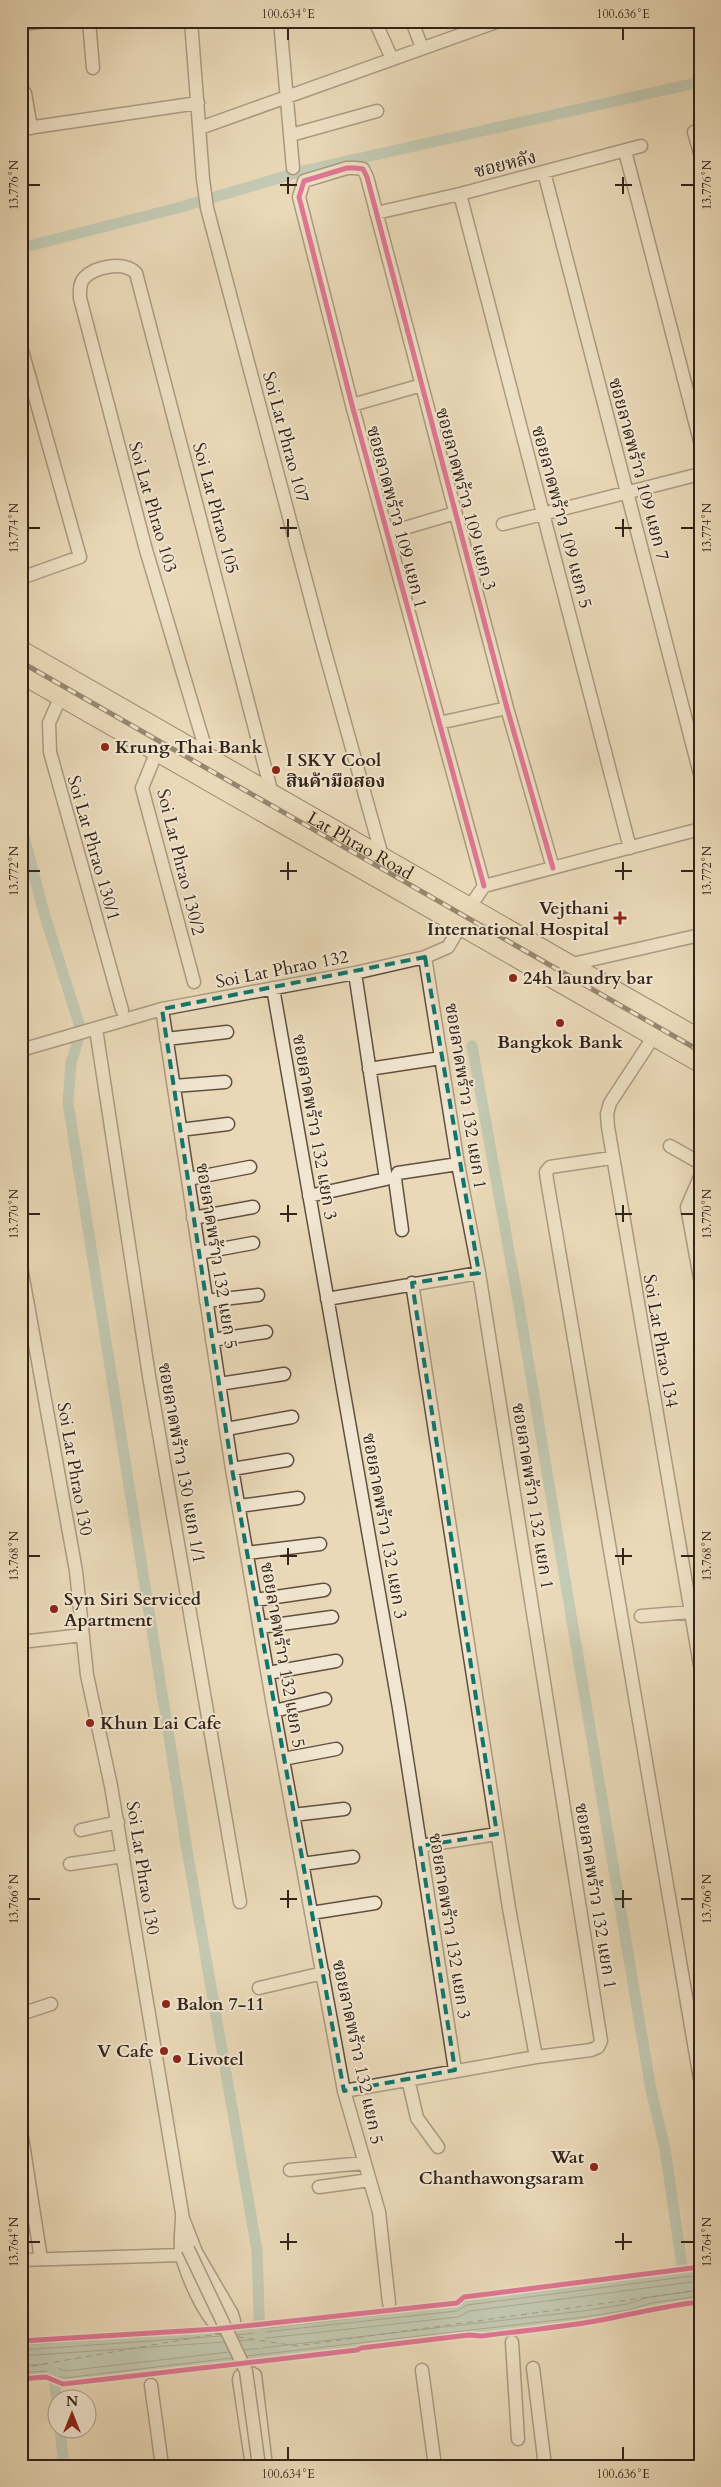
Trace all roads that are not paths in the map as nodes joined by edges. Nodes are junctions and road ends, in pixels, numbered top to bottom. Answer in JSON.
{"nodes":[{"id":1,"x":48,"y":21,"type":"edge"},
{"id":2,"x":89,"y":21,"type":"edge"},
{"id":3,"x":191,"y":21,"type":"edge"},
{"id":4,"x":280,"y":21,"type":"edge"},
{"id":5,"x":376,"y":21,"type":"edge"},
{"id":6,"x":412,"y":21,"type":"edge"},
{"id":7,"x":499,"y":21,"type":"edge"},
{"id":8,"x":21,"y":24,"type":"edge"},
{"id":9,"x":422,"y":48,"type":"junction"},
{"id":10,"x":392,"y":59,"type":"junction"},
{"id":11,"x":93,"y":68,"type":"dead end"},
{"id":12,"x":25,"y":93,"type":"dead end"},
{"id":13,"x":287,"y":96,"type":"junction"},
{"id":14,"x":198,"y":103,"type":"junction"},
{"id":15,"x":377,"y":111,"type":"dead end"},
{"id":16,"x":26,"y":128,"type":"edge"},
{"id":17,"x":200,"y":128,"type":"junction"},
{"id":18,"x":700,"y":131,"type":"edge"},
{"id":19,"x":291,"y":135,"type":"junction"},
{"id":20,"x":641,"y":146,"type":"dead end"},
{"id":21,"x":625,"y":151,"type":"junction"},
{"id":22,"x":700,"y":154,"type":"edge"},
{"id":23,"x":293,"y":168,"type":"dead end"},
{"id":24,"x":330,"y":172,"type":"joint"},
{"id":25,"x":544,"y":172,"type":"junction"},
{"id":26,"x":460,"y":194,"type":"junction"},
{"id":27,"x":376,"y":213,"type":"junction"},
{"id":28,"x":96,"y":271,"type":"joint"},
{"id":29,"x":21,"y":347,"type":"edge"},
{"id":30,"x":422,"y":385,"type":"junction"},
{"id":31,"x":352,"y":405,"type":"junction"},
{"id":32,"x":700,"y":442,"type":"edge"},
{"id":33,"x":700,"y":474,"type":"edge"},
{"id":34,"x":627,"y":494,"type":"junction"},
{"id":35,"x":456,"y":513,"type":"junction"},
{"id":36,"x":543,"y":514,"type":"junction"},
{"id":37,"x":503,"y":524,"type":"dead end"},
{"id":38,"x":388,"y":533,"type":"junction"},
{"id":39,"x":21,"y":578,"type":"edge"},
{"id":40,"x":21,"y":651,"type":"edge"},
{"id":41,"x":21,"y":673,"type":"edge"},
{"id":42,"x":61,"y":696,"type":"junction"},
{"id":43,"x":507,"y":708,"type":"junction"},
{"id":44,"x":439,"y":723,"type":"junction"},
{"id":45,"x":157,"y":751,"type":"junction"},
{"id":46,"x":182,"y":754,"type":"junction"},
{"id":47,"x":203,"y":766,"type":"junction"},
{"id":48,"x":700,"y":774,"type":"edge"},
{"id":49,"x":272,"y":794,"type":"junction"},
{"id":50,"x":700,"y":829,"type":"edge"},
{"id":51,"x":630,"y":848,"type":"junction"},
{"id":52,"x":382,"y":856,"type":"junction"},
{"id":53,"x":553,"y":868,"type":"junction"},
{"id":54,"x":484,"y":886,"type":"junction"},
{"id":55,"x":465,"y":917,"type":"junction"},
{"id":56,"x":700,"y":935,"type":"edge"},
{"id":57,"x":425,"y":957,"type":"junction"},
{"id":58,"x":568,"y":965,"type":"junction"},
{"id":59,"x":355,"y":973,"type":"junction"},
{"id":60,"x":194,"y":982,"type":"dead end"},
{"id":61,"x":273,"y":988,"type":"junction"},
{"id":62,"x":162,"y":1009,"type":"junction"},
{"id":63,"x":122,"y":1010,"type":"dead end"},
{"id":64,"x":92,"y":1030,"type":"junction"},
{"id":65,"x":227,"y":1032,"type":"dead end"},
{"id":66,"x":654,"y":1036,"type":"junction"},
{"id":67,"x":698,"y":1038,"type":"edge"},
{"id":68,"x":166,"y":1039,"type":"junction"},
{"id":69,"x":21,"y":1050,"type":"edge"},
{"id":70,"x":441,"y":1058,"type":"junction"},
{"id":71,"x":700,"y":1062,"type":"edge"},
{"id":72,"x":369,"y":1069,"type":"junction"},
{"id":73,"x":225,"y":1082,"type":"dead end"},
{"id":74,"x":174,"y":1086,"type":"junction"},
{"id":75,"x":228,"y":1124,"type":"dead end"},
{"id":76,"x":180,"y":1130,"type":"junction"},
{"id":77,"x":670,"y":1146,"type":"dead end"},
{"id":78,"x":611,"y":1158,"type":"junction"},
{"id":79,"x":700,"y":1163,"type":"edge"},
{"id":80,"x":458,"y":1164,"type":"junction"},
{"id":81,"x":250,"y":1168,"type":"dead end"},
{"id":82,"x":700,"y":1177,"type":"edge"},
{"id":83,"x":188,"y":1179,"type":"junction"},
{"id":84,"x":309,"y":1196,"type":"junction"},
{"id":85,"x":253,"y":1207,"type":"dead end"},
{"id":86,"x":193,"y":1218,"type":"junction"},
{"id":87,"x":402,"y":1230,"type":"dead end"},
{"id":88,"x":253,"y":1243,"type":"dead end"},
{"id":89,"x":199,"y":1253,"type":"junction"},
{"id":90,"x":21,"y":1267,"type":"edge"},
{"id":91,"x":479,"y":1273,"type":"junction"},
{"id":92,"x":700,"y":1278,"type":"edge"},
{"id":93,"x":412,"y":1283,"type":"junction"},
{"id":94,"x":258,"y":1295,"type":"dead end"},
{"id":95,"x":327,"y":1299,"type":"junction"},
{"id":96,"x":206,"y":1301,"type":"junction"},
{"id":97,"x":266,"y":1332,"type":"dead end"},
{"id":98,"x":212,"y":1340,"type":"junction"},
{"id":99,"x":284,"y":1374,"type":"dead end"},
{"id":100,"x":219,"y":1384,"type":"junction"},
{"id":101,"x":292,"y":1418,"type":"dead end"},
{"id":102,"x":226,"y":1429,"type":"junction"},
{"id":103,"x":287,"y":1460,"type":"dead end"},
{"id":104,"x":232,"y":1469,"type":"junction"},
{"id":105,"x":298,"y":1498,"type":"dead end"},
{"id":106,"x":239,"y":1506,"type":"junction"},
{"id":107,"x":320,"y":1544,"type":"dead end"},
{"id":108,"x":247,"y":1553,"type":"junction"},
{"id":109,"x":324,"y":1590,"type":"dead end"},
{"id":110,"x":255,"y":1600,"type":"junction"},
{"id":111,"x":691,"y":1612,"type":"junction"},
{"id":112,"x":641,"y":1616,"type":"dead end"},
{"id":113,"x":332,"y":1617,"type":"dead end"},
{"id":114,"x":260,"y":1627,"type":"junction"},
{"id":115,"x":83,"y":1635,"type":"junction"},
{"id":116,"x":21,"y":1642,"type":"edge"},
{"id":117,"x":336,"y":1661,"type":"dead end"},
{"id":118,"x":700,"y":1665,"type":"edge"},
{"id":119,"x":268,"y":1673,"type":"junction"},
{"id":120,"x":324,"y":1699,"type":"dead end"},
{"id":121,"x":274,"y":1710,"type":"junction"},
{"id":122,"x":336,"y":1749,"type":"dead end"},
{"id":123,"x":283,"y":1759,"type":"junction"},
{"id":124,"x":344,"y":1809,"type":"dead end"},
{"id":125,"x":293,"y":1815,"type":"junction"},
{"id":126,"x":118,"y":1822,"type":"junction"},
{"id":127,"x":81,"y":1830,"type":"dead end"},
{"id":128,"x":497,"y":1834,"type":"junction"},
{"id":129,"x":420,"y":1846,"type":"junction"},
{"id":130,"x":123,"y":1856,"type":"junction"},
{"id":131,"x":353,"y":1857,"type":"dead end"},
{"id":132,"x":70,"y":1864,"type":"dead end"},
{"id":133,"x":302,"y":1864,"type":"junction"},
{"id":134,"x":240,"y":1902,"type":"dead end"},
{"id":135,"x":375,"y":1904,"type":"dead end"},
{"id":136,"x":311,"y":1913,"type":"junction"},
{"id":137,"x":322,"y":1973,"type":"junction"},
{"id":138,"x":258,"y":1988,"type":"dead end"},
{"id":139,"x":51,"y":2004,"type":"dead end"},
{"id":140,"x":21,"y":2014,"type":"edge"},
{"id":141,"x":536,"y":2057,"type":"junction"},
{"id":142,"x":455,"y":2070,"type":"junction"},
{"id":143,"x":700,"y":2078,"type":"edge"},
{"id":144,"x":408,"y":2079,"type":"junction"},
{"id":145,"x":344,"y":2091,"type":"junction"},
{"id":146,"x":21,"y":2131,"type":"edge"},
{"id":147,"x":438,"y":2148,"type":"dead end"},
{"id":148,"x":24,"y":2157,"type":"edge"},
{"id":149,"x":364,"y":2163,"type":"junction"},
{"id":150,"x":336,"y":2165,"type":"junction"},
{"id":151,"x":290,"y":2170,"type":"dead end"},
{"id":152,"x":370,"y":2180,"type":"junction"},
{"id":153,"x":338,"y":2185,"type":"junction"},
{"id":154,"x":320,"y":2187,"type":"dead end"},
{"id":155,"x":182,"y":2216,"type":"junction"},
{"id":156,"x":185,"y":2252,"type":"junction"},
{"id":157,"x":42,"y":2259,"type":"junction"},
{"id":158,"x":21,"y":2260,"type":"edge"},
{"id":159,"x":389,"y":2303,"type":"dead end"},
{"id":160,"x":512,"y":2342,"type":"dead end"},
{"id":161,"x":533,"y":2368,"type":"dead end"},
{"id":162,"x":422,"y":2370,"type":"dead end"},
{"id":163,"x":151,"y":2386,"type":"dead end"},
{"id":164,"x":536,"y":2397,"type":"junction"},
{"id":165,"x":515,"y":2398,"type":"junction"},
{"id":166,"x":518,"y":2439,"type":"dead end"},
{"id":167,"x":162,"y":2466,"type":"edge"},
{"id":168,"x":252,"y":2466,"type":"edge"},
{"id":169,"x":259,"y":2466,"type":"edge"},
{"id":170,"x":266,"y":2466,"type":"edge"},
{"id":171,"x":436,"y":2466,"type":"edge"},
{"id":172,"x":545,"y":2466,"type":"edge"}],
"edges":[{"from":1,"to":8,"type":"street"},
{"from":2,"to":11,"type":"street"},
{"from":3,"to":14,"type":"street","name":"Soi Lat Phrao 107"},
{"from":4,"to":13,"type":"street"},
{"from":5,"to":10,"type":"street"},
{"from":6,"to":9,"type":"street"},
{"from":7,"to":9,"type":"street"},
{"from":9,"to":10,"type":"street"},
{"from":10,"to":13,"type":"street"},
{"from":12,"to":16,"type":"street"},
{"from":13,"to":17,"type":"street"},
{"from":13,"to":19,"type":"street"},
{"from":14,"to":16,"type":"street"},
{"from":14,"to":17,"type":"street","name":"Soi Lat Phrao 107"},
{"from":15,"to":19,"type":"street"},
{"from":17,"to":52,"type":"street","name":"Soi Lat Phrao 107"},
{"from":18,"to":22,"type":"street"},
{"from":19,"to":23,"type":"street"},
{"from":20,"to":21,"type":"street","name":"ซอยหลัง"},
{"from":21,"to":25,"type":"street","name":"ซอยหลัง"},
{"from":21,"to":32,"type":"street"},
{"from":24,"to":27,"type":"street","name":"ซอยลาดพร้าว 109 แยก 3"},
{"from":24,"to":31,"type":"street","name":"ซอยลาดพร้าว 109 แยก 1"},
{"from":25,"to":26,"type":"street","name":"ซอยหลัง"},
{"from":25,"to":34,"type":"street","name":"ซอยลาดพร้าว 109 แยก 7"},
{"from":26,"to":27,"type":"street","name":"ซอยหลัง"},
{"from":26,"to":36,"type":"street","name":"ซอยลาดพร้าว 109 แยก 5"},
{"from":27,"to":30,"type":"street","name":"ซอยลาดพร้าว 109 แยก 3"},
{"from":28,"to":47,"type":"street","name":"Soi Lat Phrao 103"},
{"from":28,"to":49,"type":"street","name":"Soi Lat Phrao 105"},
{"from":29,"to":39,"type":"street"},
{"from":30,"to":31,"type":"street"},
{"from":30,"to":35,"type":"street","name":"ซอยลาดพร้าว 109 แยก 3"},
{"from":31,"to":38,"type":"street","name":"ซอยลาดพร้าว 109 แยก 1"},
{"from":33,"to":34,"type":"street"},
{"from":34,"to":36,"type":"street"},
{"from":34,"to":48,"type":"street","name":"ซอยลาดพร้าว 109 แยก 7"},
{"from":35,"to":38,"type":"street"},
{"from":35,"to":43,"type":"street","name":"ซอยลาดพร้าว 109 แยก 3"},
{"from":36,"to":37,"type":"street"},
{"from":36,"to":51,"type":"street","name":"ซอยลาดพร้าว 109 แยก 5"},
{"from":38,"to":44,"type":"street","name":"ซอยลาดพร้าว 109 แยก 1"},
{"from":40,"to":46,"type":"main road","name":"Lat Phrao Road"},
{"from":41,"to":42,"type":"main road","name":"Lat Phrao Road"},
{"from":42,"to":45,"type":"main road","name":"Lat Phrao Road"},
{"from":42,"to":63,"type":"street","name":"Soi Lat Phrao 130/1"},
{"from":43,"to":44,"type":"street"},
{"from":43,"to":53,"type":"street","name":"ซอยลาดพร้าว 109 แยก 3"},
{"from":44,"to":54,"type":"street","name":"ซอยลาดพร้าว 109 แยก 1"},
{"from":45,"to":46,"type":"main road","name":"Lat Phrao Road"},
{"from":45,"to":60,"type":"street","name":"Soi Lat Phrao 130/2"},
{"from":46,"to":47,"type":"main road","name":"Lat Phrao Road"},
{"from":47,"to":49,"type":"main road","name":"Lat Phrao Road"},
{"from":47,"to":55,"type":"main road","name":"Lat Phrao Road"},
{"from":49,"to":52,"type":"main road","name":"Lat Phrao Road"},
{"from":50,"to":51,"type":"street"},
{"from":51,"to":53,"type":"street"},
{"from":52,"to":55,"type":"main road","name":"Lat Phrao Road"},
{"from":53,"to":54,"type":"street"},
{"from":54,"to":55,"type":"street","name":"Soi Lat Phrao 132"},
{"from":55,"to":57,"type":"street","name":"Soi Lat Phrao 132"},
{"from":55,"to":58,"type":"main road","name":"Lat Phrao Road"},
{"from":55,"to":66,"type":"main road","name":"Lat Phrao Road"},
{"from":56,"to":58,"type":"street"},
{"from":57,"to":59,"type":"street","name":"Soi Lat Phrao 132"},
{"from":57,"to":70,"type":"street","name":"ซอยลาดพร้าว 132 แยก 1"},
{"from":58,"to":67,"type":"main road","name":"Lat Phrao Road"},
{"from":59,"to":61,"type":"street","name":"Soi Lat Phrao 132"},
{"from":59,"to":72,"type":"street"},
{"from":61,"to":62,"type":"street","name":"Soi Lat Phrao 132"},
{"from":61,"to":84,"type":"street","name":"ซอยลาดพร้าว 132 แยก 3"},
{"from":62,"to":64,"type":"street","name":"Soi Lat Phrao 132"},
{"from":62,"to":68,"type":"street","name":"ซอยลาดพร้าว 132 แยก 5"},
{"from":64,"to":69,"type":"street","name":"Soi Lat Phrao 132"},
{"from":64,"to":134,"type":"street","name":"ซอยลาดพร้าว 130 แยก 1/1"},
{"from":65,"to":68,"type":"street"},
{"from":66,"to":71,"type":"main road","name":"Lat Phrao Road"},
{"from":66,"to":78,"type":"street","name":"Soi Lat Phrao 134"},
{"from":68,"to":74,"type":"street","name":"ซอยลาดพร้าว 132 แยก 5"},
{"from":70,"to":72,"type":"street"},
{"from":70,"to":80,"type":"street","name":"ซอยลาดพร้าว 132 แยก 1"},
{"from":72,"to":84,"type":"street"},
{"from":73,"to":74,"type":"street"},
{"from":74,"to":76,"type":"street","name":"ซอยลาดพร้าว 132 แยก 5"},
{"from":75,"to":76,"type":"street"},
{"from":76,"to":83,"type":"street","name":"ซอยลาดพร้าว 132 แยก 5"},
{"from":77,"to":79,"type":"street"},
{"from":78,"to":111,"type":"street","name":"Soi Lat Phrao 134"},
{"from":78,"to":143,"type":"street"},
{"from":80,"to":87,"type":"street"},
{"from":80,"to":91,"type":"street","name":"ซอยลาดพร้าว 132 แยก 1"},
{"from":81,"to":83,"type":"street"},
{"from":82,"to":92,"type":"street"},
{"from":83,"to":86,"type":"street","name":"ซอยลาดพร้าว 132 แยก 5"},
{"from":84,"to":95,"type":"street","name":"ซอยลาดพร้าว 132 แยก 3"},
{"from":85,"to":86,"type":"street"},
{"from":86,"to":89,"type":"street","name":"ซอยลาดพร้าว 132 แยก 5"},
{"from":88,"to":89,"type":"street"},
{"from":89,"to":96,"type":"street","name":"ซอยลาดพร้าว 132 แยก 5"},
{"from":90,"to":115,"type":"street","name":"Soi Lat Phrao 130"},
{"from":91,"to":93,"type":"street"},
{"from":91,"to":141,"type":"street","name":"ซอยลาดพร้าว 132 แยก 1"},
{"from":93,"to":95,"type":"street"},
{"from":93,"to":128,"type":"street"},
{"from":94,"to":96,"type":"street"},
{"from":95,"to":129,"type":"street","name":"ซอยลาดพร้าว 132 แยก 3"},
{"from":96,"to":98,"type":"street","name":"ซอยลาดพร้าว 132 แยก 5"},
{"from":97,"to":98,"type":"street"},
{"from":98,"to":100,"type":"street","name":"ซอยลาดพร้าว 132 แยก 5"},
{"from":99,"to":100,"type":"street"},
{"from":100,"to":102,"type":"street","name":"ซอยลาดพร้าว 132 แยก 5"},
{"from":101,"to":102,"type":"street"},
{"from":102,"to":104,"type":"street","name":"ซอยลาดพร้าว 132 แยก 5"},
{"from":103,"to":104,"type":"street"},
{"from":104,"to":106,"type":"street","name":"ซอยลาดพร้าว 132 แยก 5"},
{"from":105,"to":106,"type":"street"},
{"from":106,"to":108,"type":"street","name":"ซอยลาดพร้าว 132 แยก 5"},
{"from":107,"to":108,"type":"street"},
{"from":108,"to":110,"type":"street","name":"ซอยลาดพร้าว 132 แยก 5"},
{"from":109,"to":110,"type":"street"},
{"from":110,"to":114,"type":"street","name":"ซอยลาดพร้าว 132 แยก 5"},
{"from":111,"to":112,"type":"street"},
{"from":111,"to":118,"type":"street","name":"Soi Lat Phrao 134"},
{"from":113,"to":114,"type":"street"},
{"from":114,"to":119,"type":"street","name":"ซอยลาดพร้าว 132 แยก 5"},
{"from":115,"to":116,"type":"street"},
{"from":115,"to":126,"type":"street","name":"Soi Lat Phrao 130"},
{"from":117,"to":119,"type":"street"},
{"from":119,"to":121,"type":"street","name":"ซอยลาดพร้าว 132 แยก 5"},
{"from":120,"to":121,"type":"street"},
{"from":121,"to":123,"type":"street","name":"ซอยลาดพร้าว 132 แยก 5"},
{"from":122,"to":123,"type":"street"},
{"from":123,"to":125,"type":"street","name":"ซอยลาดพร้าว 132 แยก 5"},
{"from":124,"to":125,"type":"street"},
{"from":125,"to":133,"type":"street","name":"ซอยลาดพร้าว 132 แยก 5"},
{"from":126,"to":127,"type":"street"},
{"from":126,"to":130,"type":"street","name":"Soi Lat Phrao 130"},
{"from":128,"to":129,"type":"street"},
{"from":128,"to":141,"type":"street"},
{"from":129,"to":142,"type":"street","name":"ซอยลาดพร้าว 132 แยก 3"},
{"from":130,"to":132,"type":"street"},
{"from":130,"to":155,"type":"street","name":"Soi Lat Phrao 130"},
{"from":131,"to":133,"type":"street"},
{"from":133,"to":136,"type":"street","name":"ซอยลาดพร้าว 132 แยก 5"},
{"from":135,"to":136,"type":"street"},
{"from":136,"to":137,"type":"street","name":"ซอยลาดพร้าว 132 แยก 5"},
{"from":137,"to":138,"type":"street"},
{"from":137,"to":145,"type":"street","name":"ซอยลาดพร้าว 132 แยก 5"},
{"from":139,"to":140,"type":"street"},
{"from":141,"to":142,"type":"street"},
{"from":142,"to":144,"type":"street"},
{"from":144,"to":145,"type":"street"},
{"from":144,"to":147,"type":"street"},
{"from":145,"to":149,"type":"street","name":"ซอยลาดพร้าว 132 แยก 5"},
{"from":146,"to":148,"type":"street"},
{"from":148,"to":157,"type":"street"},
{"from":149,"to":150,"type":"street"},
{"from":149,"to":152,"type":"street","name":"ซอยลาดพร้าว 132 แยก 5"},
{"from":150,"to":151,"type":"street"},
{"from":150,"to":153,"type":"street"},
{"from":152,"to":153,"type":"street"},
{"from":152,"to":159,"type":"street","name":"ซอยลาดพร้าว 132 แยก 5"},
{"from":153,"to":154,"type":"street"},
{"from":155,"to":156,"type":"street","name":"Soi Lat Phrao 130"},
{"from":155,"to":156,"type":"street"},
{"from":156,"to":157,"type":"street"},
{"from":156,"to":169,"type":"street","name":"Soi Lat Phrao 130","bridge":true},
{"from":157,"to":158,"type":"street"},
{"from":160,"to":165,"type":"street"},
{"from":161,"to":164,"type":"street"},
{"from":162,"to":171,"type":"street"},
{"from":163,"to":167,"type":"street"},
{"from":164,"to":165,"type":"street"},
{"from":164,"to":172,"type":"street"},
{"from":165,"to":166,"type":"street"},
{"from":168,"to":170,"type":"street"}]}
